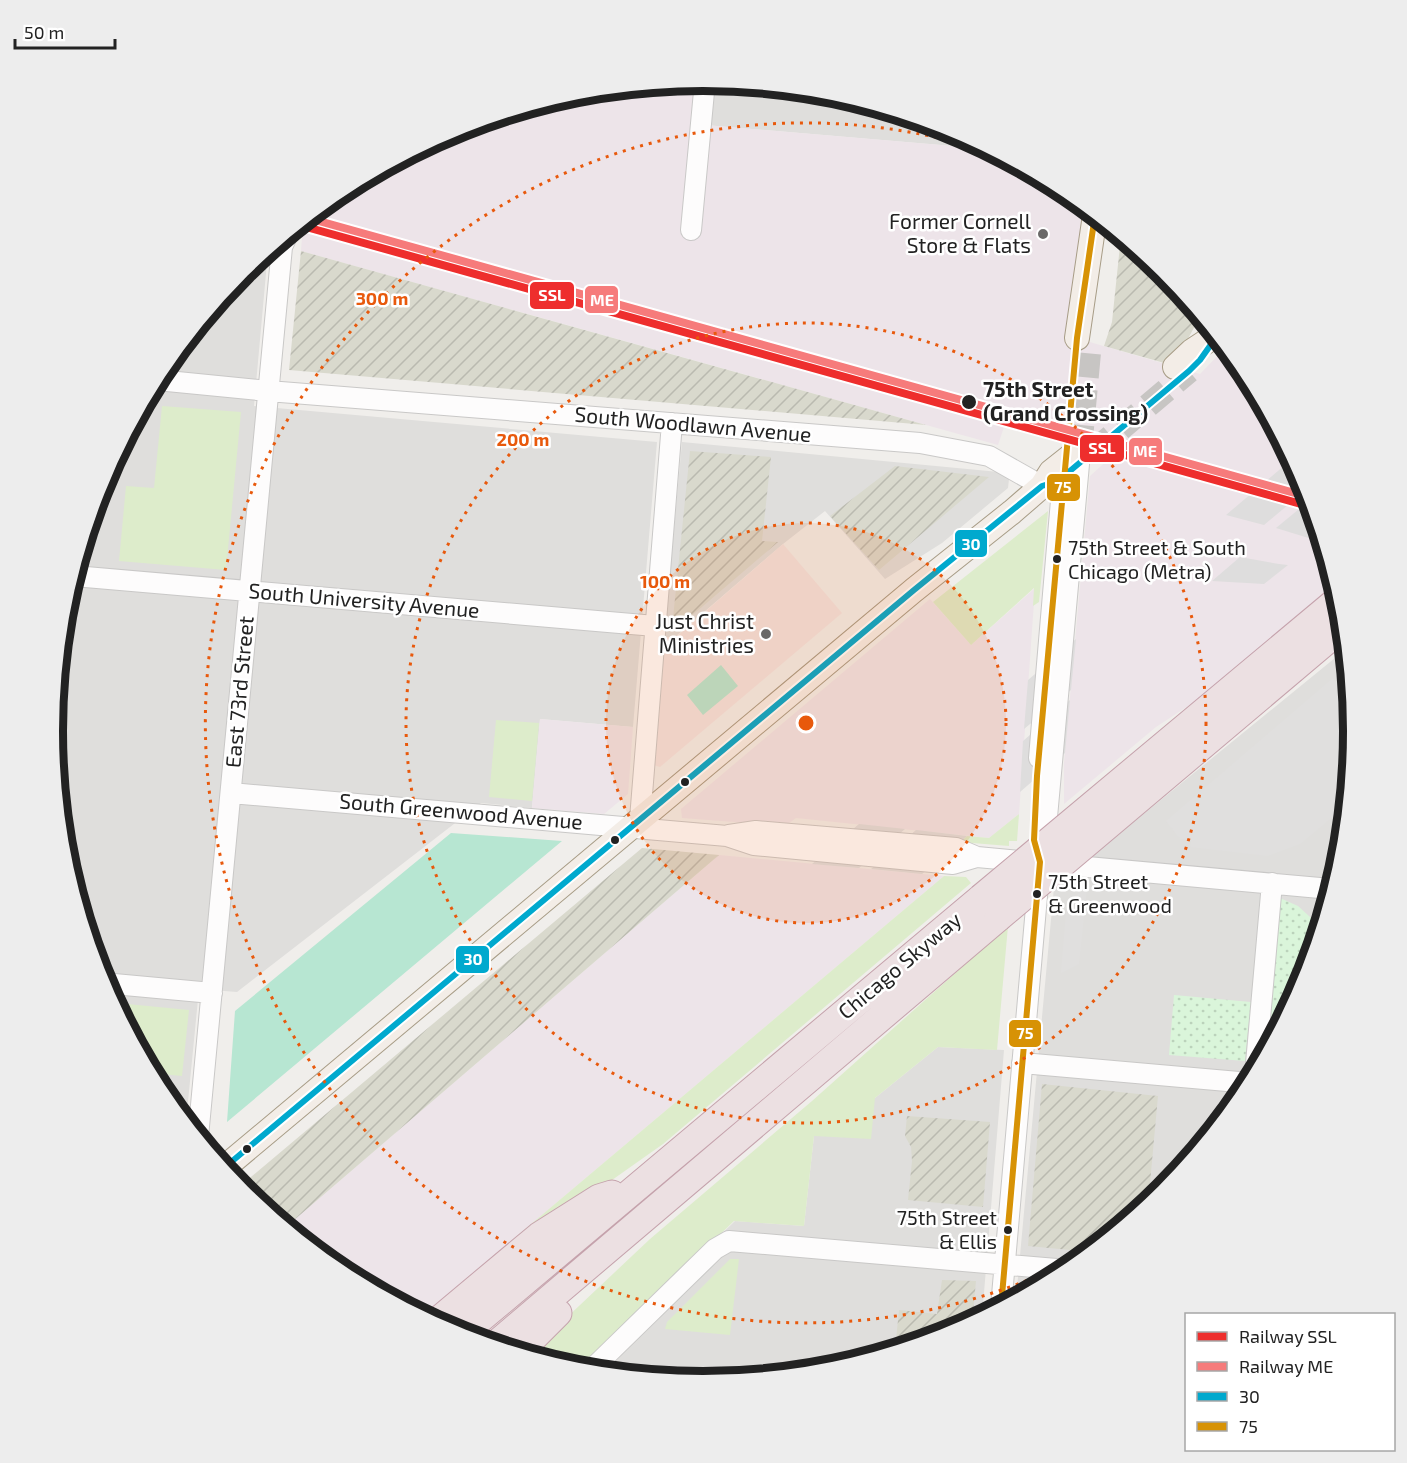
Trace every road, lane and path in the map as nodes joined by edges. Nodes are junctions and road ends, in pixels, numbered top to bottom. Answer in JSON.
{"nodes":[{"id":1,"x":704,"y":91,"type":"edge"},
{"id":2,"x":1094,"y":224,"type":"edge"},
{"id":3,"x":1101,"y":229,"type":"edge"},
{"id":4,"x":691,"y":230,"type":"dead end"},
{"id":5,"x":283,"y":248,"type":"edge"},
{"id":6,"x":1212,"y":342,"type":"edge"},
{"id":7,"x":1182,"y":369,"type":"tunnel mouth"},
{"id":8,"x":168,"y":381,"type":"edge"},
{"id":9,"x":268,"y":392,"type":"junction"},
{"id":10,"x":672,"y":423,"type":"junction"},
{"id":11,"x":1070,"y":462,"type":"junction"},
{"id":12,"x":82,"y":577,"type":"edge"},
{"id":13,"x":250,"y":591,"type":"junction"},
{"id":14,"x":1332,"y":605,"type":"edge"},
{"id":15,"x":655,"y":626,"type":"junction"},
{"id":16,"x":1336,"y":632,"type":"edge"},
{"id":17,"x":231,"y":793,"type":"junction"},
{"id":18,"x":635,"y":823,"type":"junction"},
{"id":19,"x":1040,"y":862,"type":"junction"},
{"id":20,"x":1272,"y":883,"type":"junction"},
{"id":21,"x":1324,"y":889,"type":"edge"},
{"id":22,"x":989,"y":908,"type":"junction"},
{"id":23,"x":115,"y":984,"type":"edge"},
{"id":24,"x":212,"y":993,"type":"junction"},
{"id":25,"x":1257,"y":1054,"type":"edge"},
{"id":26,"x":1022,"y":1063,"type":"junction"},
{"id":27,"x":1239,"y":1082,"type":"edge"},
{"id":28,"x":199,"y":1126,"type":"edge"},
{"id":29,"x":230,"y":1163,"type":"edge"},
{"id":30,"x":638,"y":1185,"type":"junction"},
{"id":31,"x":596,"y":1260,"type":"junction"},
{"id":32,"x":1005,"y":1265,"type":"junction"},
{"id":33,"x":1052,"y":1269,"type":"edge"},
{"id":34,"x":1001,"y":1298,"type":"edge"},
{"id":35,"x":443,"y":1316,"type":"edge"},
{"id":36,"x":470,"y":1327,"type":"edge"},
{"id":37,"x":502,"y":1339,"type":"edge"},
{"id":38,"x":526,"y":1346,"type":"edge"},
{"id":39,"x":598,"y":1363,"type":"edge"}],
"edges":[{"from":1,"to":4,"type":"street"},
{"from":2,"to":3,"type":"main road"},
{"from":5,"to":9,"type":"street","name":"East 73rd Street"},
{"from":6,"to":7,"type":"main road"},
{"from":8,"to":9,"type":"street","name":"South Woodlawn Avenue"},
{"from":9,"to":10,"type":"street","name":"South Woodlawn Avenue"},
{"from":9,"to":13,"type":"street","name":"East 73rd Street"},
{"from":10,"to":11,"type":"street","name":"South Woodlawn Avenue"},
{"from":10,"to":15,"type":"street"},
{"from":11,"to":18,"type":"main road"},
{"from":11,"to":19,"type":"street"},
{"from":12,"to":13,"type":"street","name":"South University Avenue"},
{"from":13,"to":15,"type":"street","name":"South University Avenue"},
{"from":13,"to":17,"type":"street","name":"East 73rd Street"},
{"from":14,"to":22,"type":"highway","name":"Chicago Skyway","bridge":true},
{"from":15,"to":18,"type":"street"},
{"from":16,"to":22,"type":"highway","name":"Chicago Skyway","bridge":true},
{"from":17,"to":18,"type":"street","name":"South Greenwood Avenue"},
{"from":17,"to":24,"type":"street","name":"East 73rd Street"},
{"from":18,"to":19,"type":"street","name":"South Greenwood Avenue"},
{"from":18,"to":29,"type":"main road"},
{"from":19,"to":20,"type":"street","name":"South Greenwood Avenue"},
{"from":19,"to":26,"type":"street"},
{"from":20,"to":21,"type":"street","name":"South Greenwood Avenue"},
{"from":20,"to":25,"type":"street"},
{"from":22,"to":30,"type":"highway","name":"Chicago Skyway"},
{"from":22,"to":31,"type":"highway","name":"Chicago Skyway"},
{"from":23,"to":24,"type":"street"},
{"from":24,"to":28,"type":"street","name":"East 73rd Street"},
{"from":26,"to":27,"type":"street"},
{"from":26,"to":32,"type":"street"},
{"from":30,"to":35,"type":"highway"},
{"from":30,"to":36,"type":"highway","name":"Chicago Skyway"},
{"from":31,"to":37,"type":"highway","name":"Chicago Skyway"},
{"from":31,"to":38,"type":"highway"},
{"from":32,"to":33,"type":"street"},
{"from":32,"to":34,"type":"street"},
{"from":32,"to":39,"type":"street"}]}
